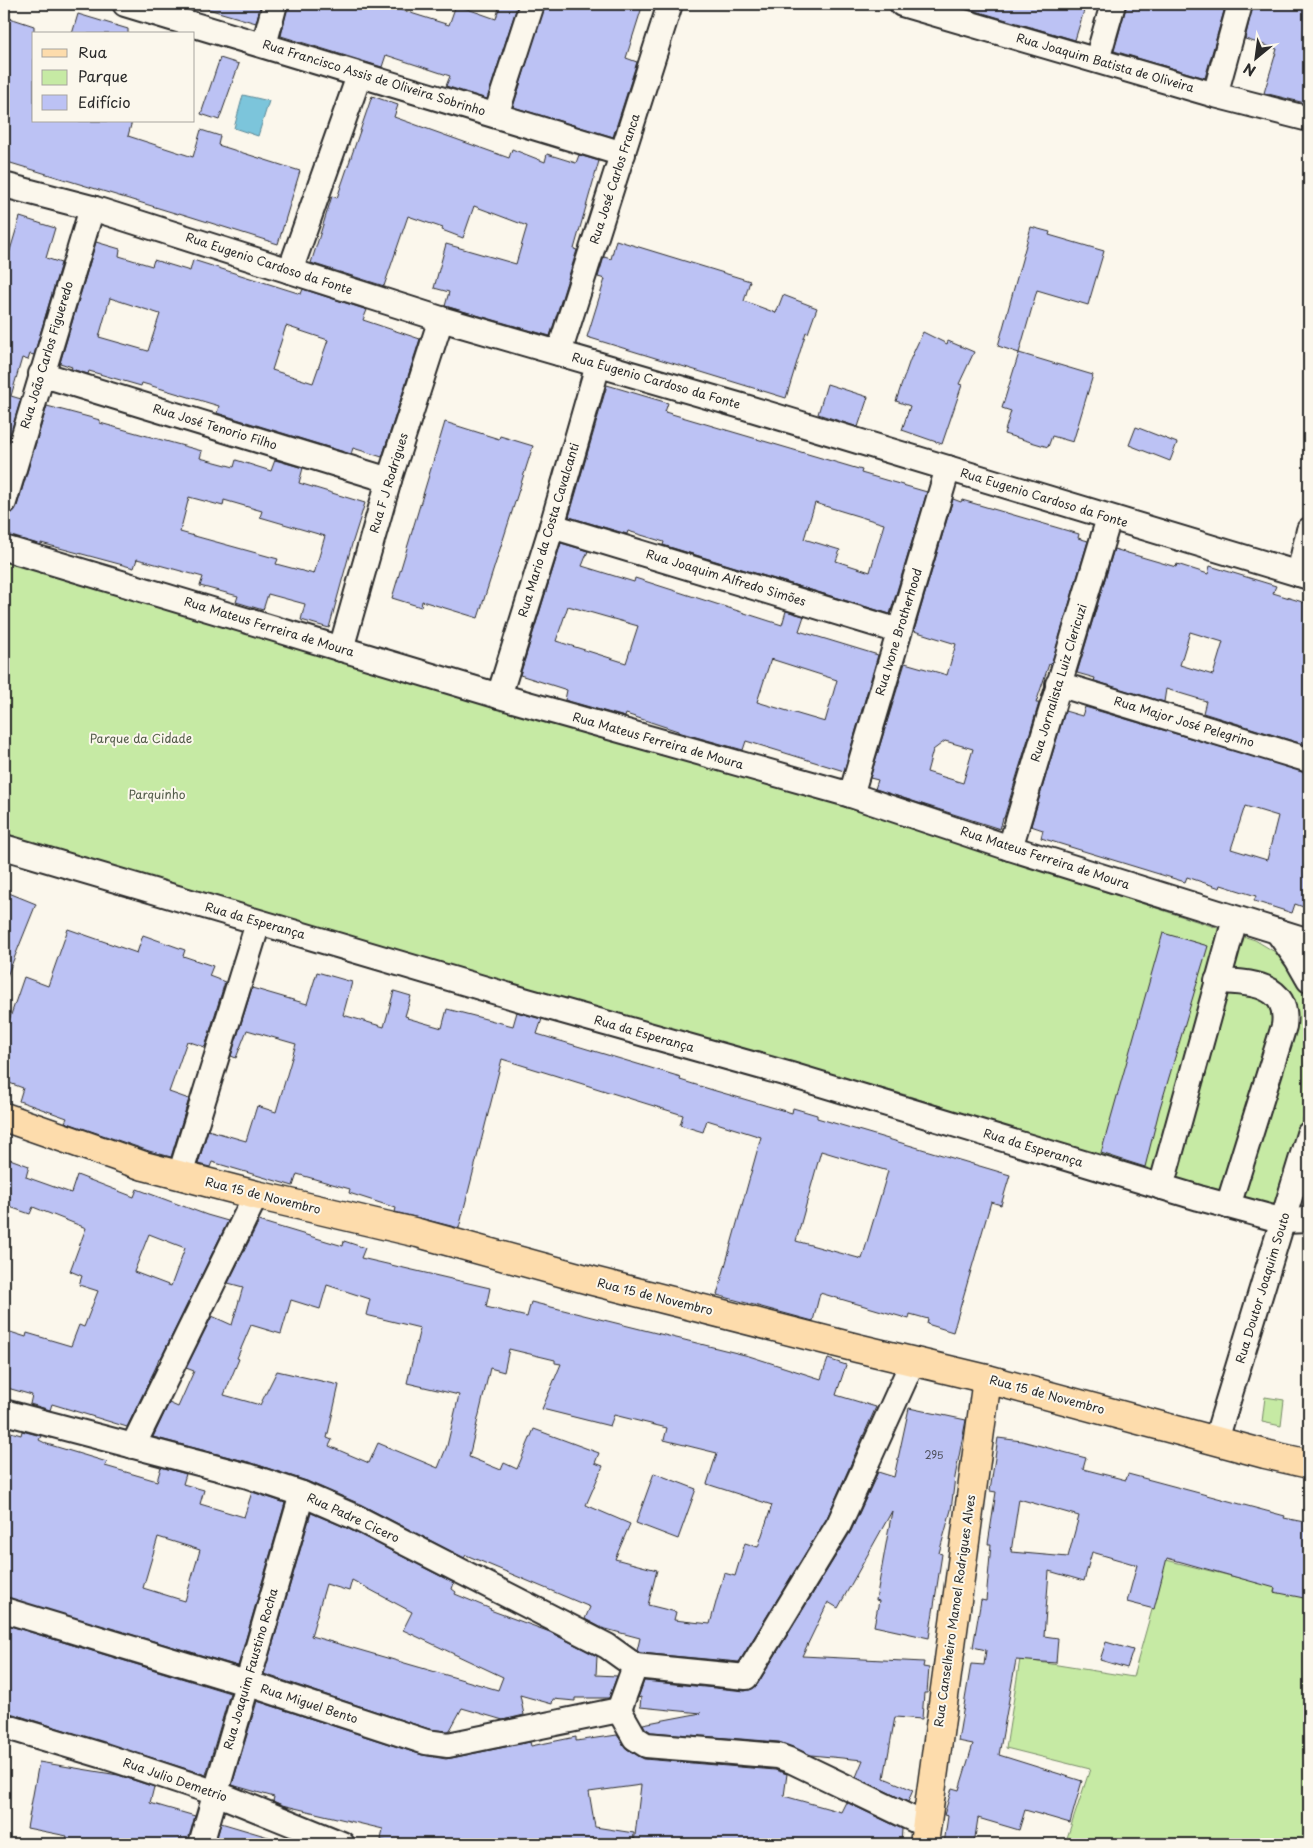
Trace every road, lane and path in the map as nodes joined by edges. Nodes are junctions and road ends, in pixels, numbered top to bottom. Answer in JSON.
{"nodes":[{"id":1,"x":125,"y":4,"type":"edge"},
{"id":2,"x":275,"y":4,"type":"edge"},
{"id":3,"x":532,"y":4,"type":"edge"},
{"id":4,"x":670,"y":4,"type":"edge"},
{"id":5,"x":902,"y":4,"type":"edge"},
{"id":6,"x":1113,"y":4,"type":"edge"},
{"id":7,"x":1240,"y":4,"type":"edge"},
{"id":8,"x":264,"y":45,"type":"junction"},
{"id":9,"x":1097,"y":60,"type":"junction"},
{"id":10,"x":358,"y":76,"type":"junction"},
{"id":11,"x":1215,"y":95,"type":"junction"},
{"id":12,"x":496,"y":115,"type":"junction"},
{"id":13,"x":1309,"y":119,"type":"edge"},
{"id":14,"x":623,"y":154,"type":"junction"},
{"id":15,"x":4,"y":185,"type":"edge"},
{"id":16,"x":92,"y":208,"type":"junction"},
{"id":17,"x":290,"y":271,"type":"junction"},
{"id":18,"x":441,"y":319,"type":"junction"},
{"id":19,"x":559,"y":353,"type":"junction"},
{"id":20,"x":598,"y":365,"type":"junction"},
{"id":21,"x":41,"y":374,"type":"junction"},
{"id":22,"x":948,"y":468,"type":"junction"},
{"id":23,"x":389,"y":480,"type":"junction"},
{"id":24,"x":4,"y":502,"type":"edge"},
{"id":25,"x":1109,"y":518,"type":"junction"},
{"id":26,"x":552,"y":526,"type":"junction"},
{"id":27,"x":1309,"y":530,"type":"edge"},
{"id":28,"x":4,"y":548,"type":"edge"},
{"id":29,"x":1304,"y":576,"type":"edge"},
{"id":30,"x":899,"y":631,"type":"junction"},
{"id":31,"x":341,"y":649,"type":"junction"},
{"id":32,"x":1058,"y":684,"type":"junction"},
{"id":33,"x":499,"y":696,"type":"junction"},
{"id":34,"x":1309,"y":760,"type":"edge"},
{"id":35,"x":851,"y":795,"type":"junction"},
{"id":36,"x":4,"y":847,"type":"edge"},
{"id":37,"x":1010,"y":848,"type":"junction"},
{"id":38,"x":1235,"y":919,"type":"junction"},
{"id":39,"x":258,"y":923,"type":"junction"},
{"id":40,"x":1277,"y":931,"type":"junction"},
{"id":41,"x":1309,"y":941,"type":"edge"},
{"id":42,"x":1309,"y":980,"type":"edge"},
{"id":43,"x":1217,"y":981,"type":"junction"},
{"id":44,"x":4,"y":1117,"type":"edge"},
{"id":45,"x":1309,"y":1134,"type":"edge"},
{"id":46,"x":180,"y":1175,"type":"junction"},
{"id":47,"x":1161,"y":1187,"type":"junction"},
{"id":48,"x":256,"y":1196,"type":"junction"},
{"id":49,"x":1228,"y":1206,"type":"junction"},
{"id":50,"x":1309,"y":1220,"type":"edge"},
{"id":51,"x":1284,"y":1221,"type":"junction"},
{"id":52,"x":913,"y":1361,"type":"junction"},
{"id":53,"x":987,"y":1379,"type":"junction"},
{"id":54,"x":4,"y":1412,"type":"edge"},
{"id":55,"x":1216,"y":1440,"type":"junction"},
{"id":56,"x":133,"y":1446,"type":"junction"},
{"id":57,"x":1309,"y":1464,"type":"edge"},
{"id":58,"x":302,"y":1494,"type":"junction"},
{"id":59,"x":4,"y":1610,"type":"edge"},
{"id":60,"x":635,"y":1666,"type":"junction"},
{"id":61,"x":246,"y":1683,"type":"junction"},
{"id":62,"x":619,"y":1710,"type":"junction"},
{"id":63,"x":4,"y":1726,"type":"edge"},
{"id":64,"x":216,"y":1793,"type":"junction"},
{"id":65,"x":924,"y":1835,"type":"edge"},
{"id":66,"x":201,"y":1844,"type":"edge"},
{"id":67,"x":342,"y":1844,"type":"edge"}],
"edges":[{"from":1,"to":8,"type":"street","name":"Rua Francisco Assis de Oliveira Sobrinho"},
{"from":2,"to":8,"type":"street"},
{"from":3,"to":12,"type":"street"},
{"from":4,"to":14,"type":"street","name":"Rua José Carlos Franca"},
{"from":5,"to":9,"type":"street","name":"Rua Joaquim Batista de Oliveira"},
{"from":6,"to":9,"type":"street"},
{"from":7,"to":11,"type":"street"},
{"from":8,"to":10,"type":"street","name":"Rua Francisco Assis de Oliveira Sobrinho"},
{"from":9,"to":11,"type":"street","name":"Rua Joaquim Batista de Oliveira"},
{"from":10,"to":12,"type":"street","name":"Rua Francisco Assis de Oliveira Sobrinho"},
{"from":10,"to":17,"type":"street"},
{"from":11,"to":13,"type":"street","name":"Rua Joaquim Batista de Oliveira"},
{"from":12,"to":14,"type":"street","name":"Rua Francisco Assis de Oliveira Sobrinho"},
{"from":14,"to":19,"type":"street","name":"Rua José Carlos Franca"},
{"from":15,"to":16,"type":"street","name":"Rua Eugenio Cardoso da Fonte"},
{"from":16,"to":17,"type":"street","name":"Rua Eugenio Cardoso da Fonte"},
{"from":16,"to":21,"type":"street","name":"Rua João Carlos Figueredo"},
{"from":17,"to":18,"type":"street","name":"Rua Eugenio Cardoso da Fonte"},
{"from":18,"to":19,"type":"street","name":"Rua Eugenio Cardoso da Fonte"},
{"from":18,"to":23,"type":"street","name":"Rua F J Rodrigues"},
{"from":19,"to":20,"type":"street","name":"Rua Eugenio Cardoso da Fonte"},
{"from":20,"to":22,"type":"street","name":"Rua Eugenio Cardoso da Fonte"},
{"from":20,"to":26,"type":"street","name":"Rua Mario da Costa Cavalcanti"},
{"from":21,"to":23,"type":"street","name":"Rua José Tenorio Filho"},
{"from":21,"to":24,"type":"street","name":"Rua João Carlos Figueredo"},
{"from":22,"to":25,"type":"street","name":"Rua Eugenio Cardoso da Fonte"},
{"from":22,"to":30,"type":"street","name":"Rua Ivone Brotherhood"},
{"from":23,"to":31,"type":"street","name":"Rua F J Rodrigues"},
{"from":25,"to":29,"type":"street","name":"Rua Eugenio Cardoso da Fonte"},
{"from":25,"to":32,"type":"street","name":"Rua Jornalista Luiz Clericuzi"},
{"from":26,"to":30,"type":"street","name":"Rua Joaquim Alfredo Simões"},
{"from":26,"to":33,"type":"street","name":"Rua Mario da Costa Cavalcanti"},
{"from":27,"to":29,"type":"street"},
{"from":28,"to":31,"type":"street","name":"Rua Mateus Ferreira de Moura"},
{"from":30,"to":35,"type":"street","name":"Rua Ivone Brotherhood"},
{"from":31,"to":33,"type":"street","name":"Rua Mateus Ferreira de Moura"},
{"from":32,"to":34,"type":"street","name":"Rua Major José Pelegrino"},
{"from":32,"to":37,"type":"street","name":"Rua Jornalista Luiz Clericuzi"},
{"from":33,"to":35,"type":"street","name":"Rua Mateus Ferreira de Moura"},
{"from":35,"to":37,"type":"street","name":"Rua Mateus Ferreira de Moura"},
{"from":36,"to":39,"type":"street","name":"Rua da Esperança"},
{"from":37,"to":38,"type":"street","name":"Rua Mateus Ferreira de Moura"},
{"from":38,"to":40,"type":"street","name":"Rua Mateus Ferreira de Moura"},
{"from":38,"to":43,"type":"street"},
{"from":39,"to":46,"type":"street"},
{"from":39,"to":47,"type":"street","name":"Rua da Esperança"},
{"from":40,"to":41,"type":"street","name":"Rua Mateus Ferreira de Moura"},
{"from":40,"to":42,"type":"street"},
{"from":43,"to":47,"type":"street"},
{"from":43,"to":49,"type":"street"},
{"from":44,"to":46,"type":"main road","name":"Rua 15 de Novembro"},
{"from":45,"to":51,"type":"street","name":"Rua Doutor Joaquim Souto"},
{"from":46,"to":48,"type":"main road","name":"Rua 15 de Novembro"},
{"from":47,"to":49,"type":"street","name":"Rua da Esperança"},
{"from":48,"to":52,"type":"main road","name":"Rua 15 de Novembro"},
{"from":48,"to":56,"type":"street"},
{"from":49,"to":51,"type":"street","name":"Rua da Esperança"},
{"from":50,"to":51,"type":"street","name":"Rua da Esperança"},
{"from":51,"to":55,"type":"street","name":"Rua Doutor Joaquim Souto"},
{"from":52,"to":53,"type":"main road","name":"Rua 15 de Novembro"},
{"from":52,"to":60,"type":"street"},
{"from":53,"to":55,"type":"main road","name":"Rua 15 de Novembro"},
{"from":53,"to":65,"type":"main road","name":"Rua Canselheiro Manoel Rodrigues Alves"},
{"from":54,"to":56,"type":"street","name":"Rua Padre Cicero"},
{"from":55,"to":57,"type":"main road","name":"Rua 15 de Novembro"},
{"from":56,"to":58,"type":"street","name":"Rua Padre Cicero"},
{"from":58,"to":60,"type":"street","name":"Rua Padre Cicero"},
{"from":58,"to":61,"type":"street","name":"Rua Joaquim Faustino Rocha"},
{"from":59,"to":61,"type":"street","name":"Rua Miguel Bento"},
{"from":60,"to":62,"type":"street"},
{"from":61,"to":62,"type":"street","name":"Rua Miguel Bento"},
{"from":61,"to":64,"type":"street","name":"Rua Joaquim Faustino Rocha"},
{"from":62,"to":65,"type":"street"},
{"from":63,"to":64,"type":"street","name":"Rua Julio Demetrio"},
{"from":64,"to":66,"type":"street","name":"Rua Joaquim Faustino Rocha"},
{"from":64,"to":67,"type":"street","name":"Rua Julio Demetrio"}]}
